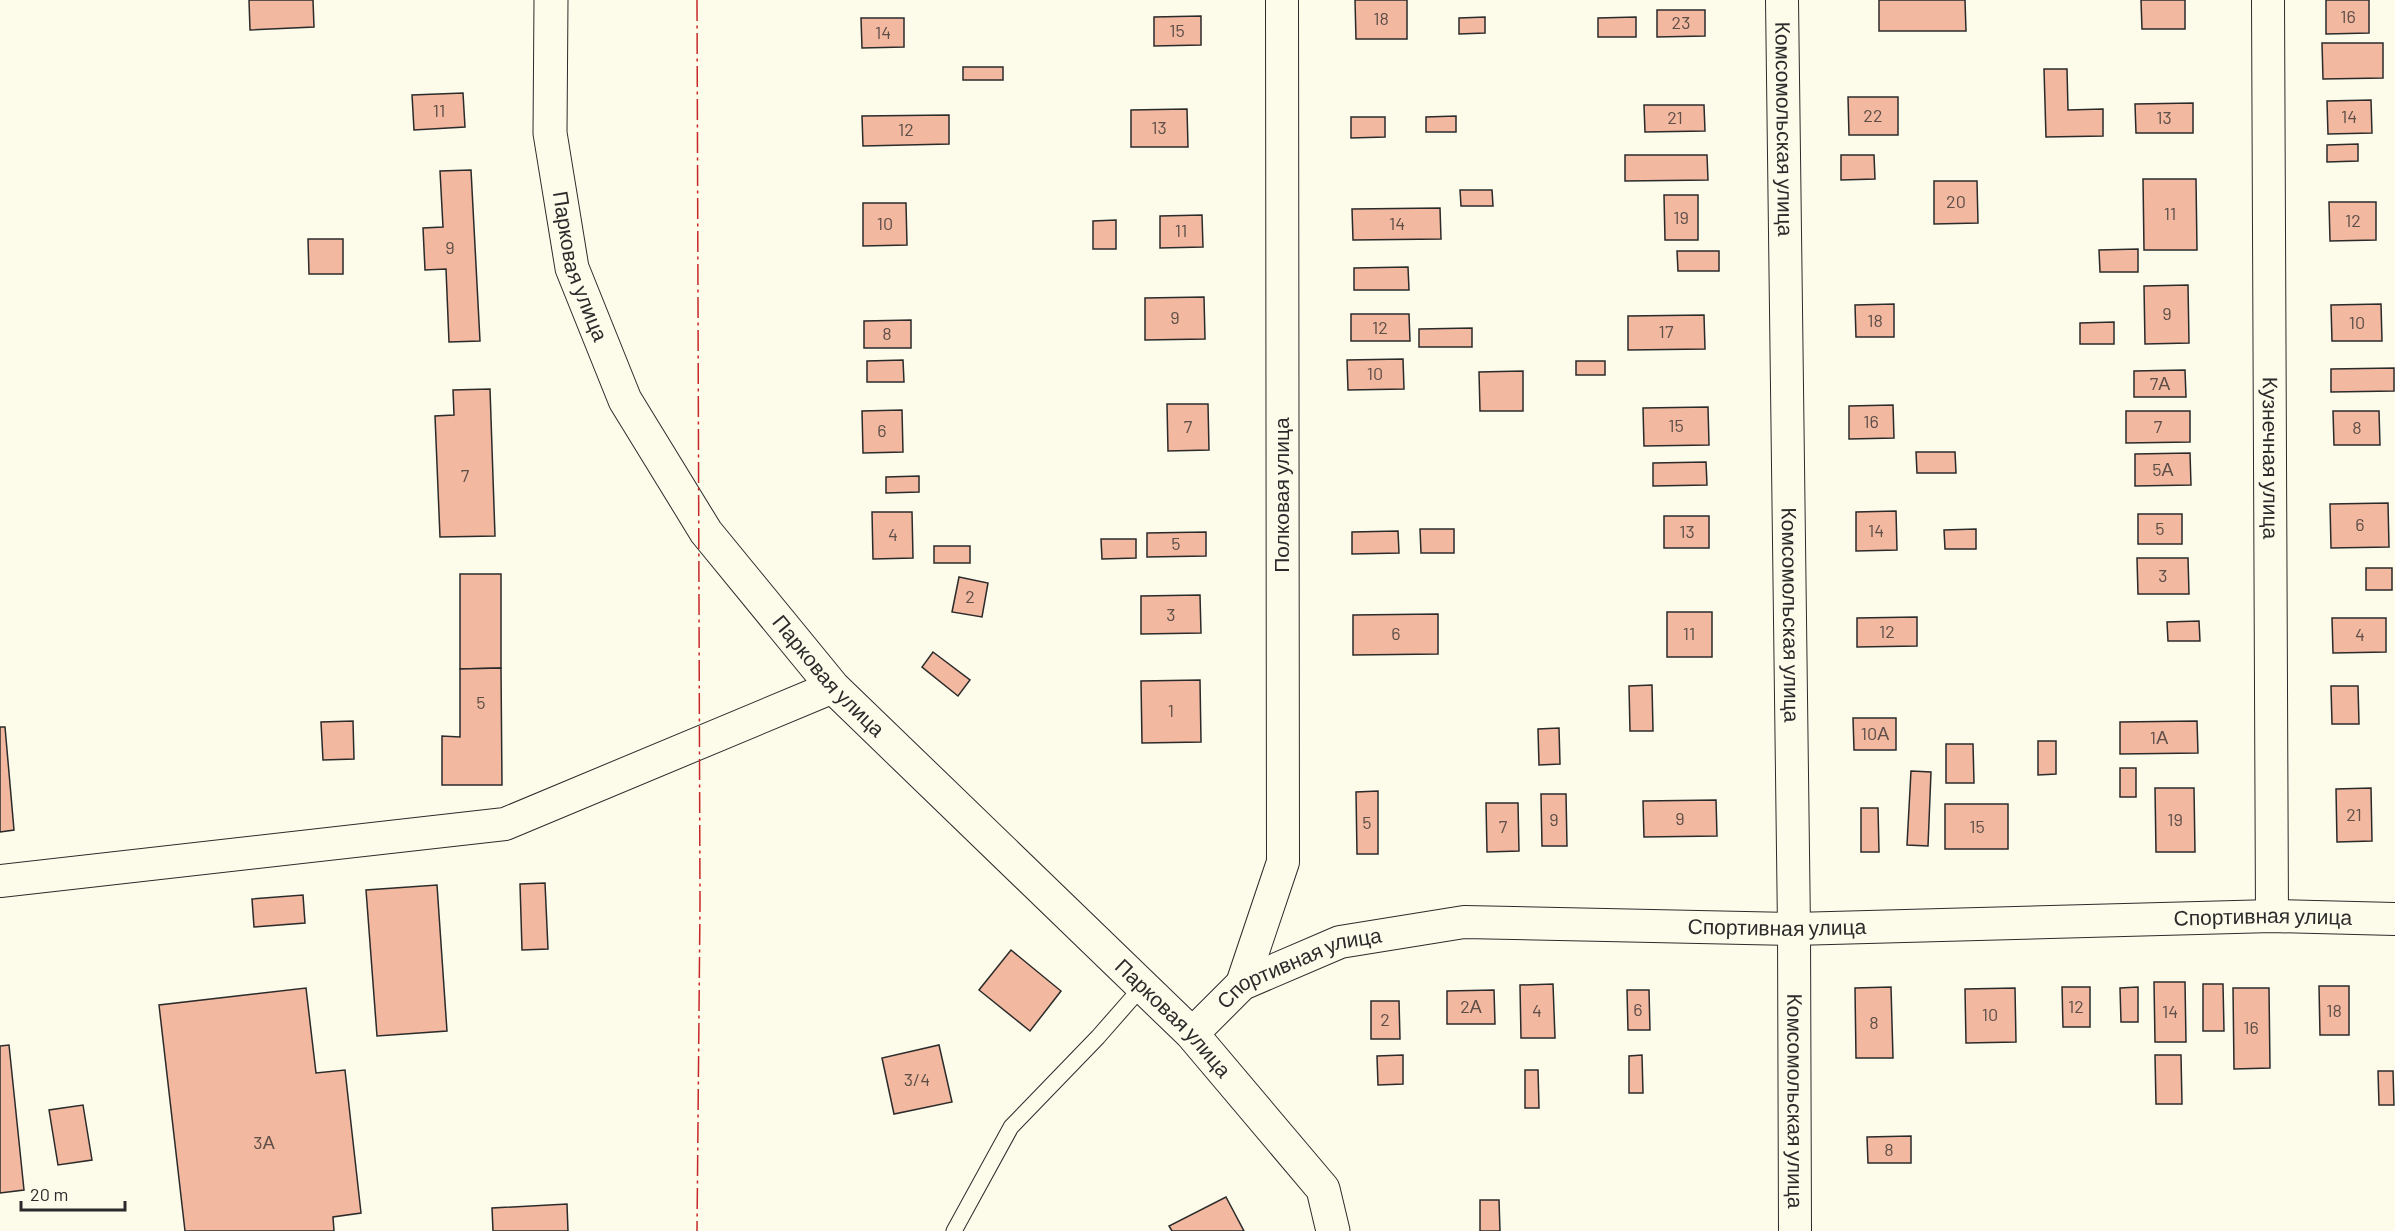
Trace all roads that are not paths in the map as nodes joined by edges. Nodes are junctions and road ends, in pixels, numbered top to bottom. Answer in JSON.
{"nodes":[{"id":1,"x":551,"y":0,"type":"edge"},
{"id":2,"x":1282,"y":0,"type":"edge"},
{"id":3,"x":1782,"y":0,"type":"edge"},
{"id":4,"x":2268,"y":0,"type":"edge"},
{"id":5,"x":833,"y":687,"type":"junction"},
{"id":6,"x":0,"y":881,"type":"edge"},
{"id":7,"x":2272,"y":916,"type":"junction"},
{"id":8,"x":2395,"y":919,"type":"edge"},
{"id":9,"x":1794,"y":929,"type":"junction"},
{"id":10,"x":1242,"y":984,"type":"junction"},
{"id":11,"x":1141,"y":988,"type":"junction"},
{"id":12,"x":1192,"y":1034,"type":"junction"},
{"id":13,"x":954,"y":1231,"type":"edge"},
{"id":14,"x":1333,"y":1231,"type":"edge"},
{"id":15,"x":1795,"y":1231,"type":"edge"}],
"edges":[{"from":1,"to":5,"type":"main road","name":"Парковая улица"},
{"from":2,"to":10,"type":"street","name":"Полковая улица"},
{"from":3,"to":9,"type":"street","name":"Комсомольская улица"},
{"from":4,"to":7,"type":"street","name":"Кузнечная улица"},
{"from":5,"to":6,"type":"street"},
{"from":5,"to":11,"type":"main road","name":"Парковая улица"},
{"from":7,"to":8,"type":"street","name":"Спортивная улица"},
{"from":7,"to":9,"type":"street","name":"Спортивная улица"},
{"from":9,"to":10,"type":"street","name":"Спортивная улица"},
{"from":9,"to":15,"type":"street","name":"Комсомольская улица"},
{"from":10,"to":12,"type":"street","name":"Спортивная улица"},
{"from":11,"to":12,"type":"main road","name":"Парковая улица"},
{"from":11,"to":13,"type":"lane"},
{"from":12,"to":14,"type":"main road","name":"Парковая улица"}]}
